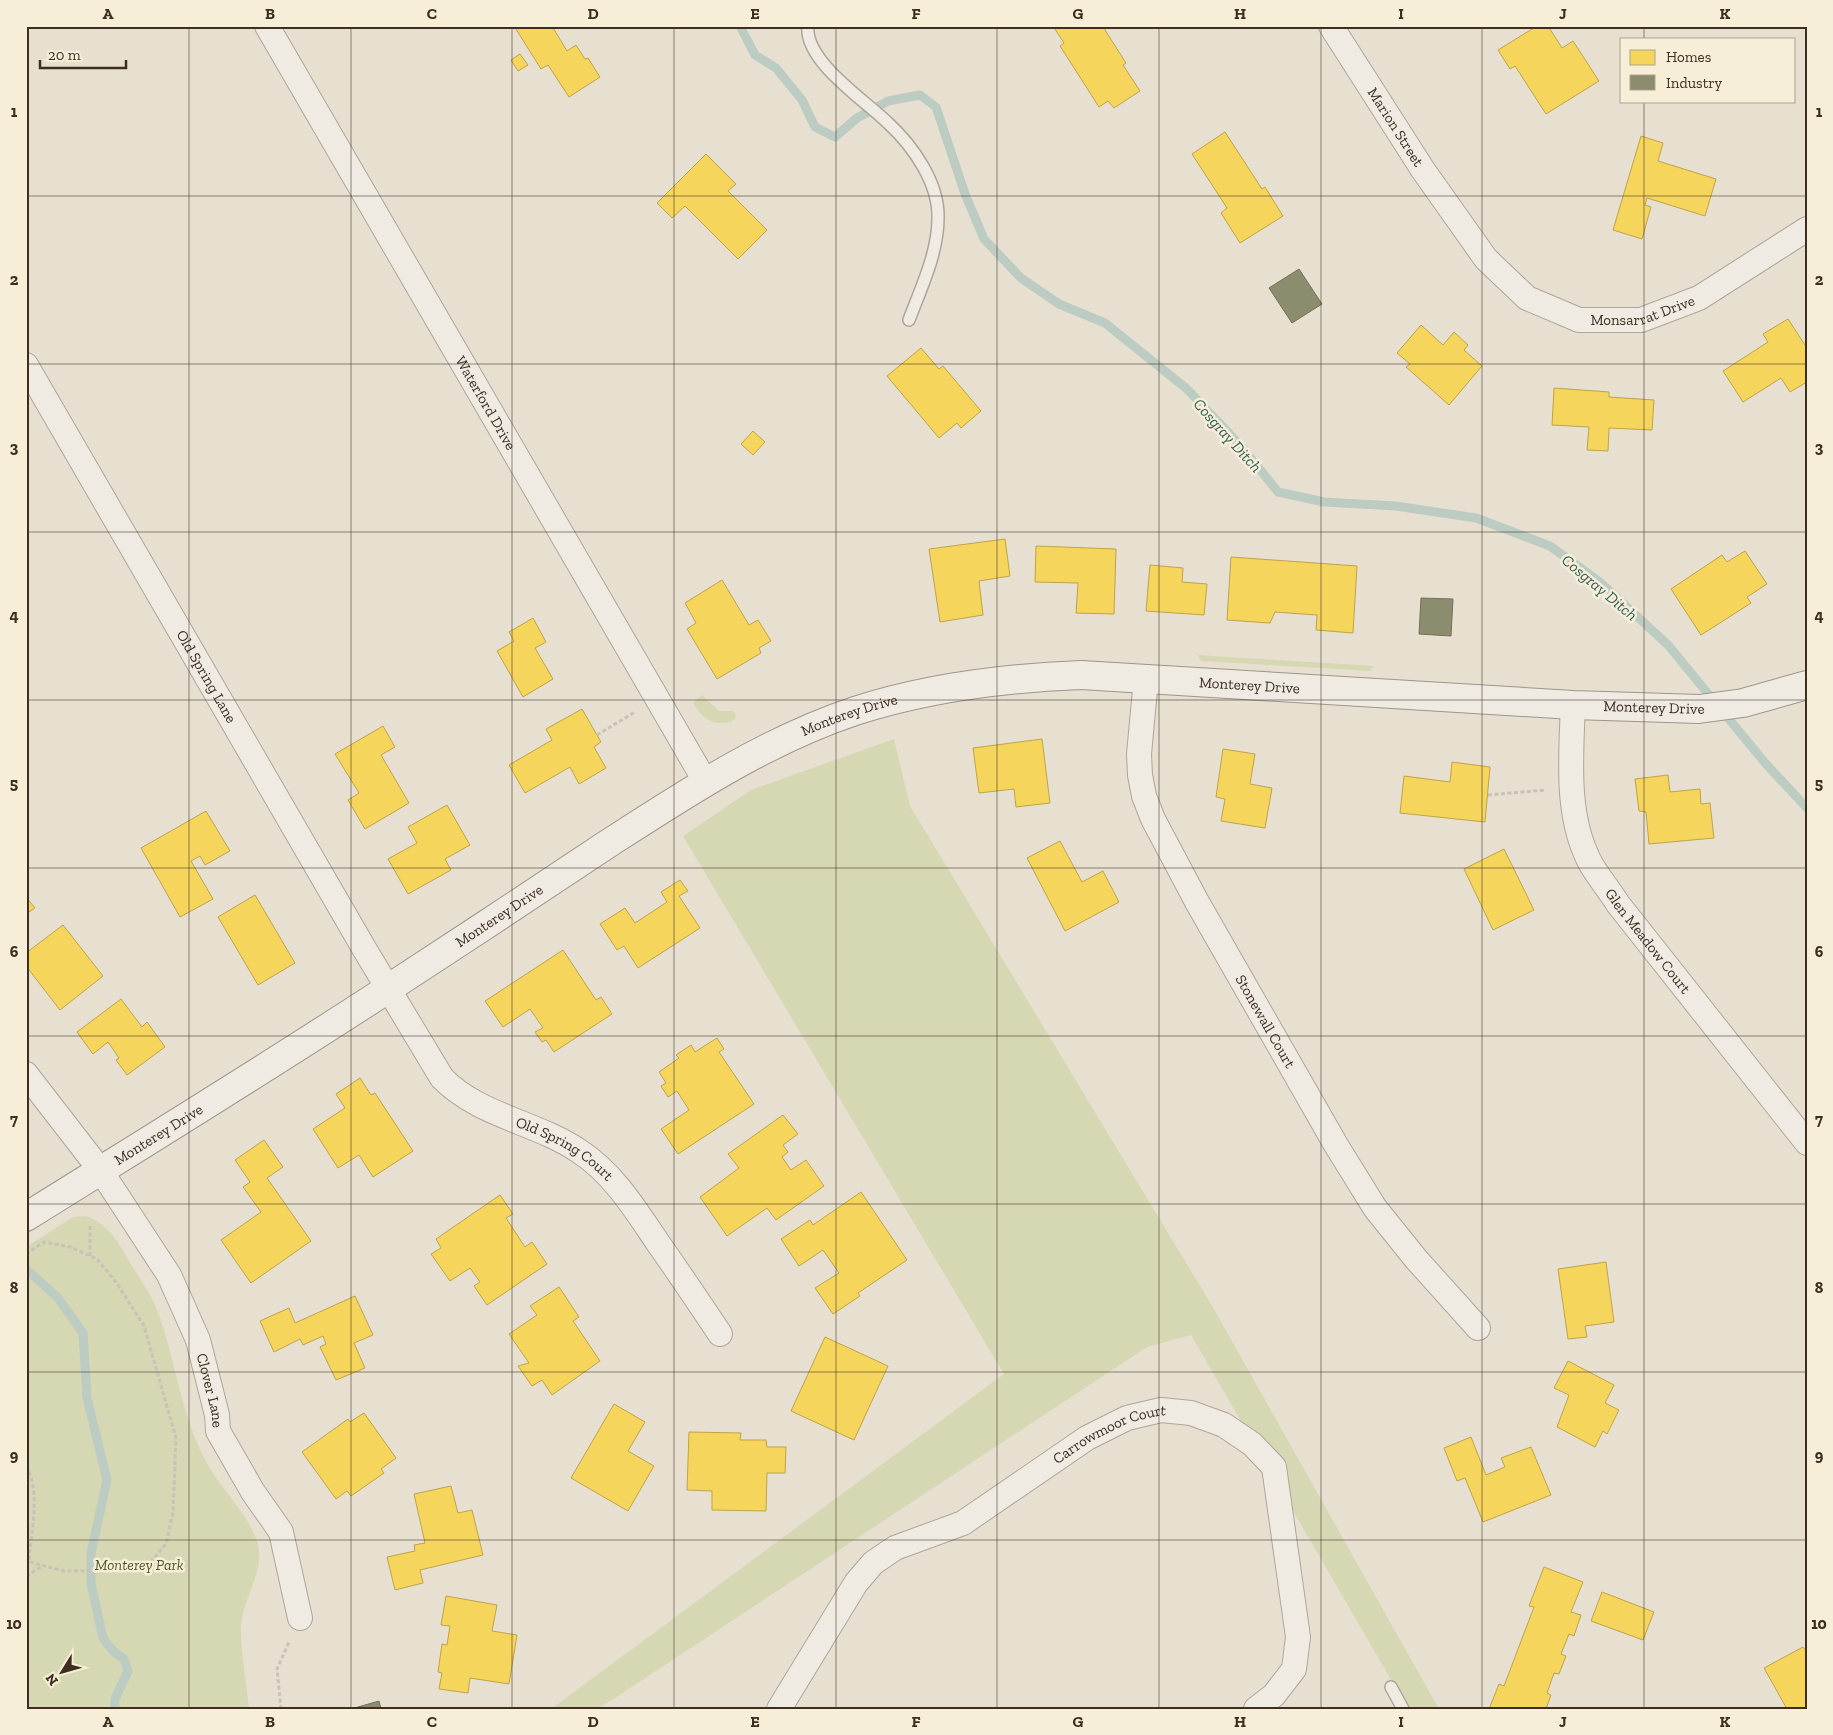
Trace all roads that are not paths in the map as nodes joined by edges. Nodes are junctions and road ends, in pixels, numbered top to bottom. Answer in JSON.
{"nodes":[{"id":1,"x":268,"y":26,"type":"edge"},
{"id":2,"x":808,"y":26,"type":"edge"},
{"id":3,"x":1331,"y":26,"type":"edge"},
{"id":4,"x":1462,"y":226,"type":"joint"},
{"id":5,"x":1807,"y":229,"type":"edge"},
{"id":6,"x":909,"y":320,"type":"dead end"},
{"id":7,"x":26,"y":365,"type":"edge"},
{"id":8,"x":1146,"y":679,"type":"junction"},
{"id":9,"x":1807,"y":686,"type":"edge"},
{"id":10,"x":1573,"y":705,"type":"junction"},
{"id":11,"x":705,"y":780,"type":"junction"},
{"id":12,"x":387,"y":989,"type":"junction"},
{"id":13,"x":26,"y":1074,"type":"edge"},
{"id":14,"x":1807,"y":1144,"type":"edge"},
{"id":15,"x":101,"y":1171,"type":"junction"},
{"id":16,"x":26,"y":1217,"type":"edge"},
{"id":17,"x":1478,"y":1328,"type":"dead end"},
{"id":18,"x":720,"y":1334,"type":"dead end"},
{"id":19,"x":300,"y":1618,"type":"road end"},
{"id":20,"x":1391,"y":1687,"type":"dead end"},
{"id":21,"x":779,"y":1709,"type":"edge"},
{"id":22,"x":1256,"y":1709,"type":"edge"},
{"id":23,"x":1403,"y":1709,"type":"edge"}],
"edges":[{"from":1,"to":11,"type":"street","name":"Waterford Drive"},
{"from":2,"to":6,"type":"lane"},
{"from":3,"to":4,"type":"street","name":"Marion Street"},
{"from":4,"to":5,"type":"street","name":"Monsarrat Drive"},
{"from":7,"to":12,"type":"street","name":"Old Spring Lane"},
{"from":8,"to":10,"type":"street","name":"Monterey Drive"},
{"from":8,"to":11,"type":"street","name":"Monterey Drive"},
{"from":8,"to":17,"type":"street","name":"Stonewall Court"},
{"from":9,"to":10,"type":"street","name":"Monterey Drive"},
{"from":10,"to":14,"type":"street","name":"Glen Meadow Court"},
{"from":11,"to":12,"type":"street","name":"Monterey Drive"},
{"from":12,"to":15,"type":"street","name":"Monterey Drive"},
{"from":12,"to":18,"type":"street","name":"Old Spring Court"},
{"from":13,"to":15,"type":"street","name":"Clover Lane"},
{"from":15,"to":16,"type":"street","name":"Monterey Drive"},
{"from":15,"to":19,"type":"street","name":"Clover Lane"},
{"from":20,"to":23,"type":"lane"},
{"from":21,"to":22,"type":"street","name":"Carrowmoor Court"}]}
